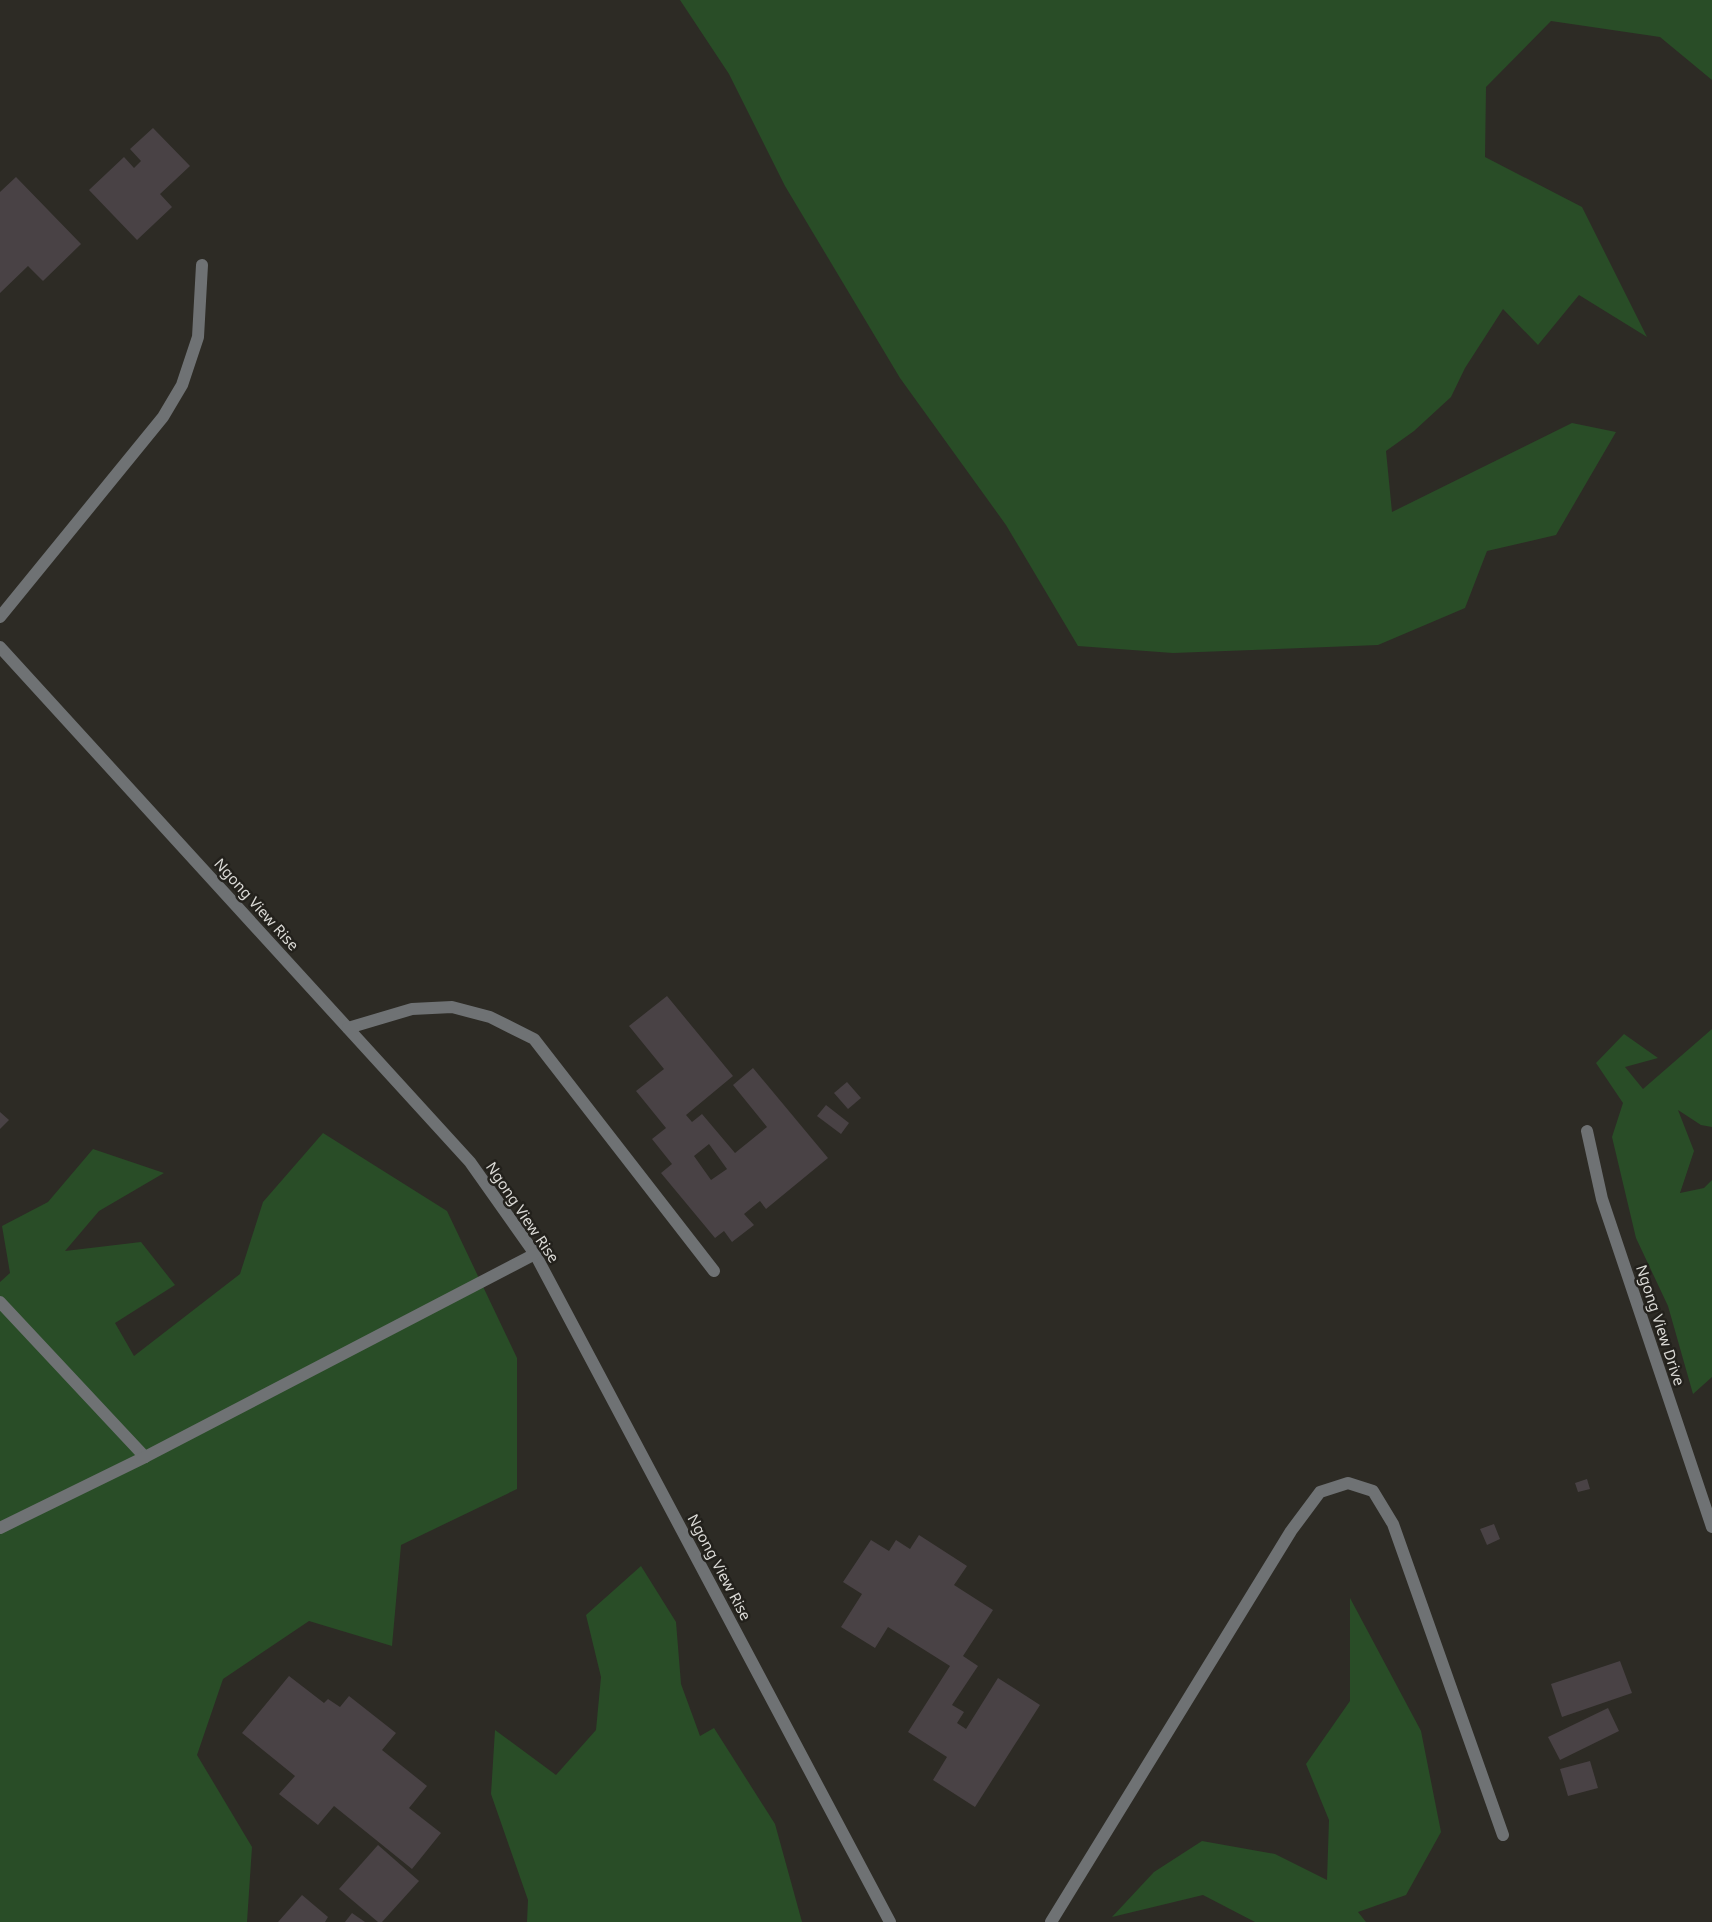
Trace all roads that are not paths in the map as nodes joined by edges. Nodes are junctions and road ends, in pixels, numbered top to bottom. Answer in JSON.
{"nodes":[{"id":1,"x":202,"y":265,"type":"dead end"},
{"id":2,"x":0,"y":617,"type":"edge"},
{"id":3,"x":0,"y":647,"type":"edge"},
{"id":4,"x":348,"y":1028,"type":"junction"},
{"id":5,"x":1587,"y":1130,"type":"dead end"},
{"id":6,"x":535,"y":1254,"type":"junction"},
{"id":7,"x":714,"y":1271,"type":"dead end"},
{"id":8,"x":0,"y":1302,"type":"edge"},
{"id":9,"x":145,"y":1457,"type":"junction"},
{"id":10,"x":1712,"y":1526,"type":"edge"},
{"id":11,"x":0,"y":1528,"type":"edge"},
{"id":12,"x":1503,"y":1835,"type":"dead end"},
{"id":13,"x":890,"y":1922,"type":"edge"},
{"id":14,"x":1051,"y":1922,"type":"edge"}],
"edges":[{"from":1,"to":2,"type":"street"},
{"from":3,"to":4,"type":"street","name":"Ngong View Rise"},
{"from":4,"to":6,"type":"street","name":"Ngong View Rise"},
{"from":4,"to":7,"type":"street"},
{"from":5,"to":10,"type":"street","name":"Ngong View Drive"},
{"from":6,"to":9,"type":"street"},
{"from":6,"to":13,"type":"street","name":"Ngong View Rise"},
{"from":8,"to":9,"type":"street"},
{"from":9,"to":11,"type":"street"},
{"from":12,"to":14,"type":"street"}]}
